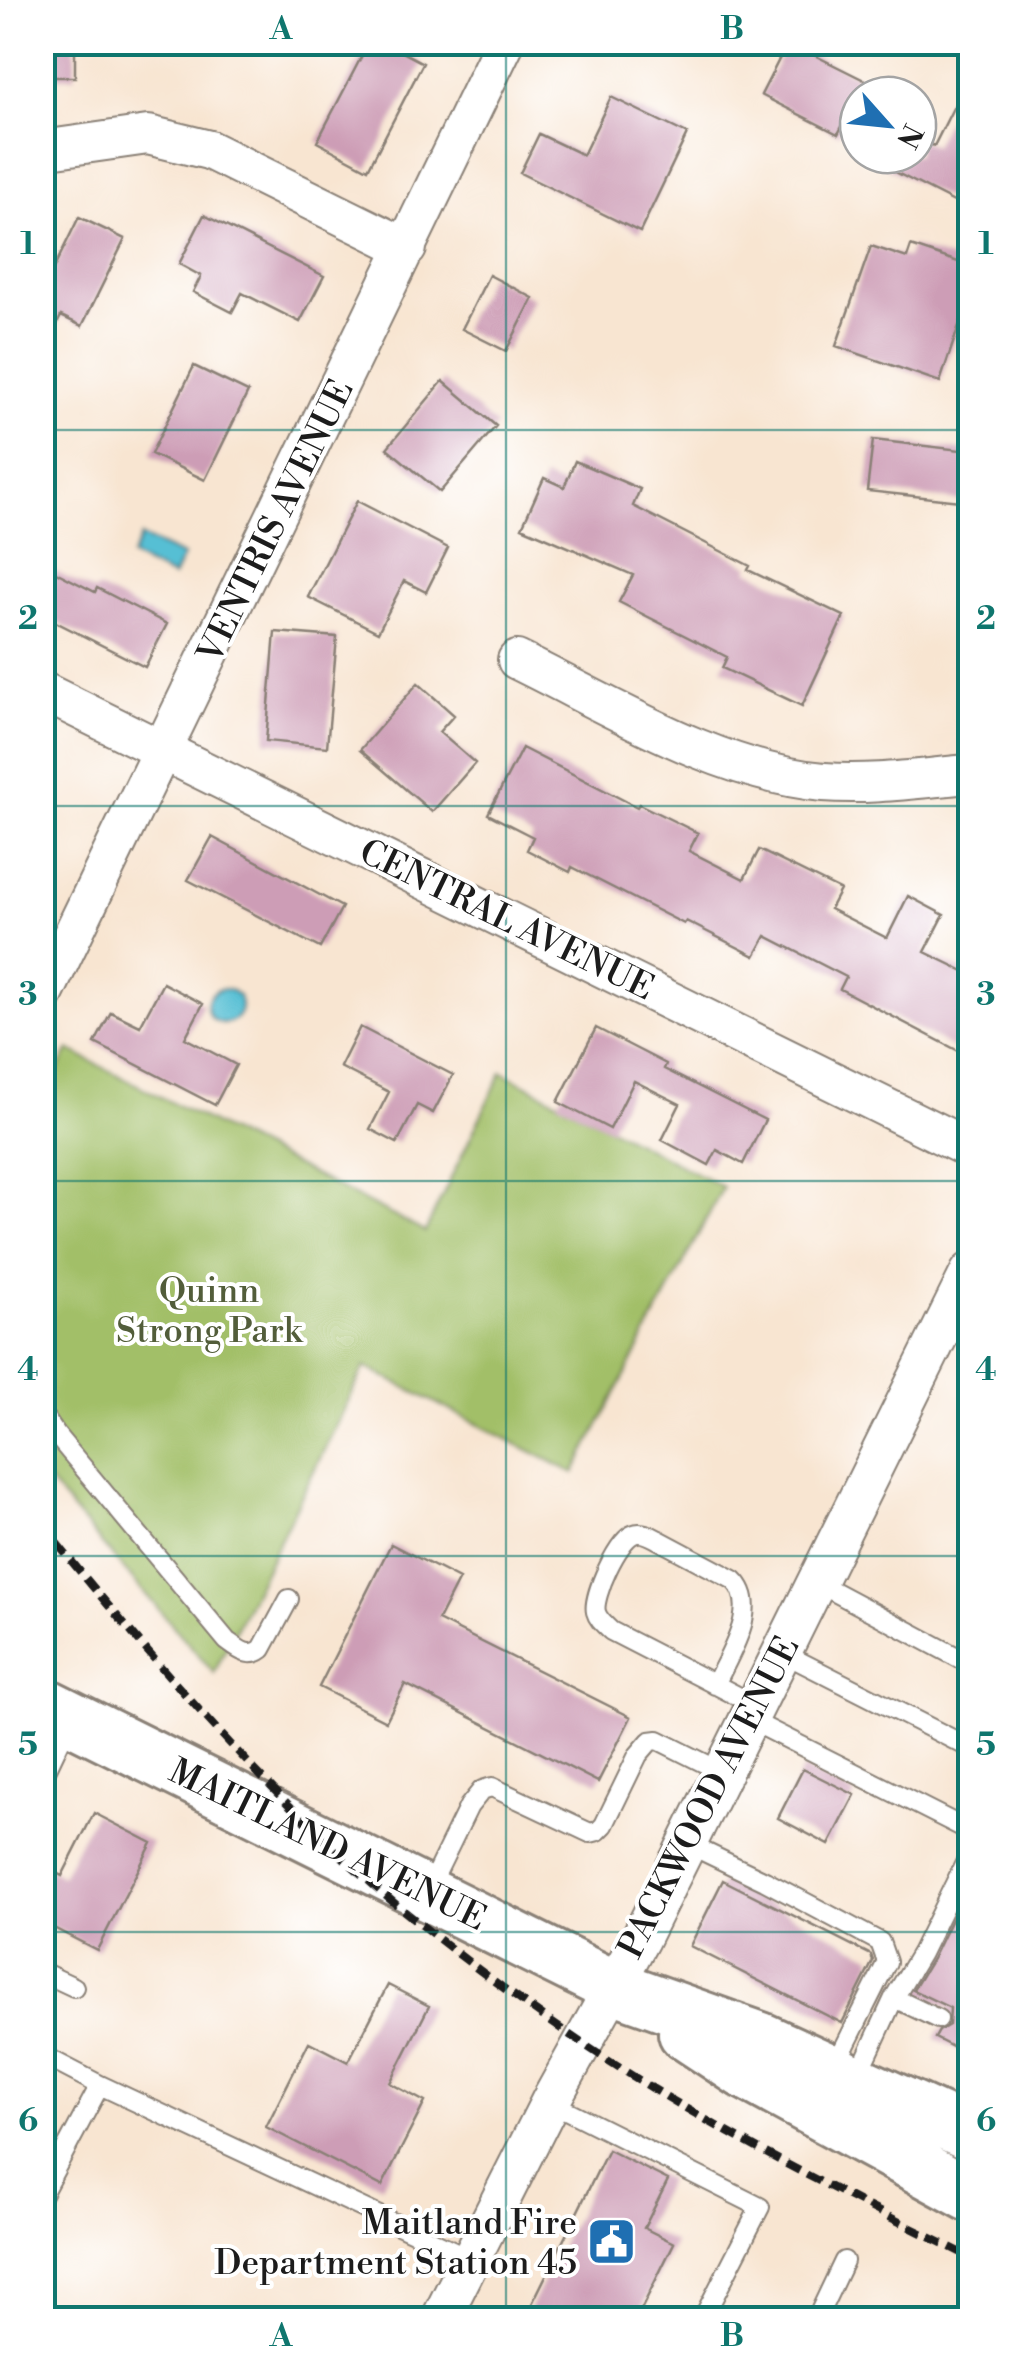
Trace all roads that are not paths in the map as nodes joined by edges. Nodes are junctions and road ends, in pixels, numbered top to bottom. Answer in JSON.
{"nodes":[{"id":1,"x":505,"y":42,"type":"edge"},
{"id":2,"x":42,"y":150,"type":"edge"},
{"id":3,"x":407,"y":248,"type":"junction"},
{"id":4,"x":517,"y":660,"type":"dead end"},
{"id":5,"x":42,"y":691,"type":"edge"},
{"id":6,"x":164,"y":750,"type":"junction"},
{"id":7,"x":970,"y":774,"type":"edge"},
{"id":8,"x":42,"y":998,"type":"edge"},
{"id":9,"x":970,"y":1148,"type":"edge"},
{"id":10,"x":970,"y":1272,"type":"edge"},
{"id":11,"x":42,"y":1414,"type":"edge"},
{"id":12,"x":816,"y":1582,"type":"junction"},
{"id":13,"x":289,"y":1599,"type":"dead end"},
{"id":14,"x":781,"y":1652,"type":"junction"},
{"id":15,"x":970,"y":1664,"type":"edge"},
{"id":16,"x":715,"y":1685,"type":"junction"},
{"id":17,"x":57,"y":1710,"type":"edge"},
{"id":18,"x":751,"y":1712,"type":"junction"},
{"id":19,"x":970,"y":1748,"type":"edge"},
{"id":20,"x":722,"y":1772,"type":"junction"},
{"id":21,"x":42,"y":1780,"type":"edge"},
{"id":22,"x":968,"y":1824,"type":"edge"},
{"id":23,"x":686,"y":1843,"type":"junction"},
{"id":24,"x":970,"y":1854,"type":"edge"},
{"id":25,"x":426,"y":1894,"type":"junction"},
{"id":26,"x":42,"y":1972,"type":"edge"},
{"id":27,"x":612,"y":1986,"type":"junction"},
{"id":28,"x":74,"y":1988,"type":"dead end"},
{"id":29,"x":894,"y":1998,"type":"junction"},
{"id":30,"x":938,"y":2019,"type":"dead end"},
{"id":31,"x":42,"y":2054,"type":"edge"},
{"id":32,"x":844,"y":2076,"type":"junction"},
{"id":33,"x":100,"y":2084,"type":"junction"},
{"id":34,"x":550,"y":2102,"type":"junction"},
{"id":35,"x":970,"y":2134,"type":"edge"},
{"id":36,"x":42,"y":2194,"type":"edge"},
{"id":37,"x":970,"y":2195,"type":"edge"},
{"id":38,"x":472,"y":2259,"type":"junction"},
{"id":39,"x":844,"y":2261,"type":"dead end"},
{"id":40,"x":440,"y":2320,"type":"edge"},
{"id":41,"x":702,"y":2320,"type":"edge"},
{"id":42,"x":816,"y":2320,"type":"edge"}],
"edges":[{"from":1,"to":3,"type":"street","name":"VENTRIS AVENUE"},
{"from":2,"to":3,"type":"street"},
{"from":3,"to":6,"type":"street","name":"VENTRIS AVENUE"},
{"from":4,"to":7,"type":"street"},
{"from":5,"to":6,"type":"street","name":"CENTRAL AVENUE"},
{"from":6,"to":8,"type":"street","name":"VENTRIS AVENUE"},
{"from":6,"to":9,"type":"street","name":"CENTRAL AVENUE"},
{"from":10,"to":12,"type":"street","name":"PACKWOOD AVENUE"},
{"from":11,"to":13,"type":"lane"},
{"from":12,"to":14,"type":"street","name":"PACKWOOD AVENUE"},
{"from":12,"to":15,"type":"lane"},
{"from":14,"to":18,"type":"street","name":"PACKWOOD AVENUE"},
{"from":14,"to":19,"type":"lane"},
{"from":16,"to":16,"type":"lane"},
{"from":16,"to":18,"type":"lane"},
{"from":17,"to":21,"type":"lane"},
{"from":17,"to":25,"type":"main road","name":"MAITLAND AVENUE"},
{"from":18,"to":20,"type":"street","name":"PACKWOOD AVENUE"},
{"from":18,"to":22,"type":"lane"},
{"from":20,"to":23,"type":"street","name":"PACKWOOD AVENUE"},
{"from":20,"to":25,"type":"lane"},
{"from":23,"to":27,"type":"street","name":"PACKWOOD AVENUE"},
{"from":23,"to":32,"type":"lane"},
{"from":24,"to":29,"type":"lane"},
{"from":25,"to":27,"type":"main road","name":"MAITLAND AVENUE"},
{"from":26,"to":28,"type":"lane"},
{"from":27,"to":32,"type":"main road","name":"MAITLAND AVENUE"},
{"from":27,"to":34,"type":"street","name":"PACKWOOD AVENUE"},
{"from":27,"to":37,"type":"main road","name":"MAITLAND AVENUE"},
{"from":29,"to":30,"type":"lane"},
{"from":29,"to":32,"type":"lane"},
{"from":31,"to":33,"type":"lane"},
{"from":32,"to":35,"type":"main road","name":"MAITLAND AVENUE"},
{"from":33,"to":36,"type":"lane"},
{"from":33,"to":38,"type":"lane"},
{"from":34,"to":38,"type":"street","name":"PACKWOOD AVENUE"},
{"from":34,"to":41,"type":"lane"},
{"from":38,"to":40,"type":"street","name":"PACKWOOD AVENUE"},
{"from":39,"to":42,"type":"lane"}]}
